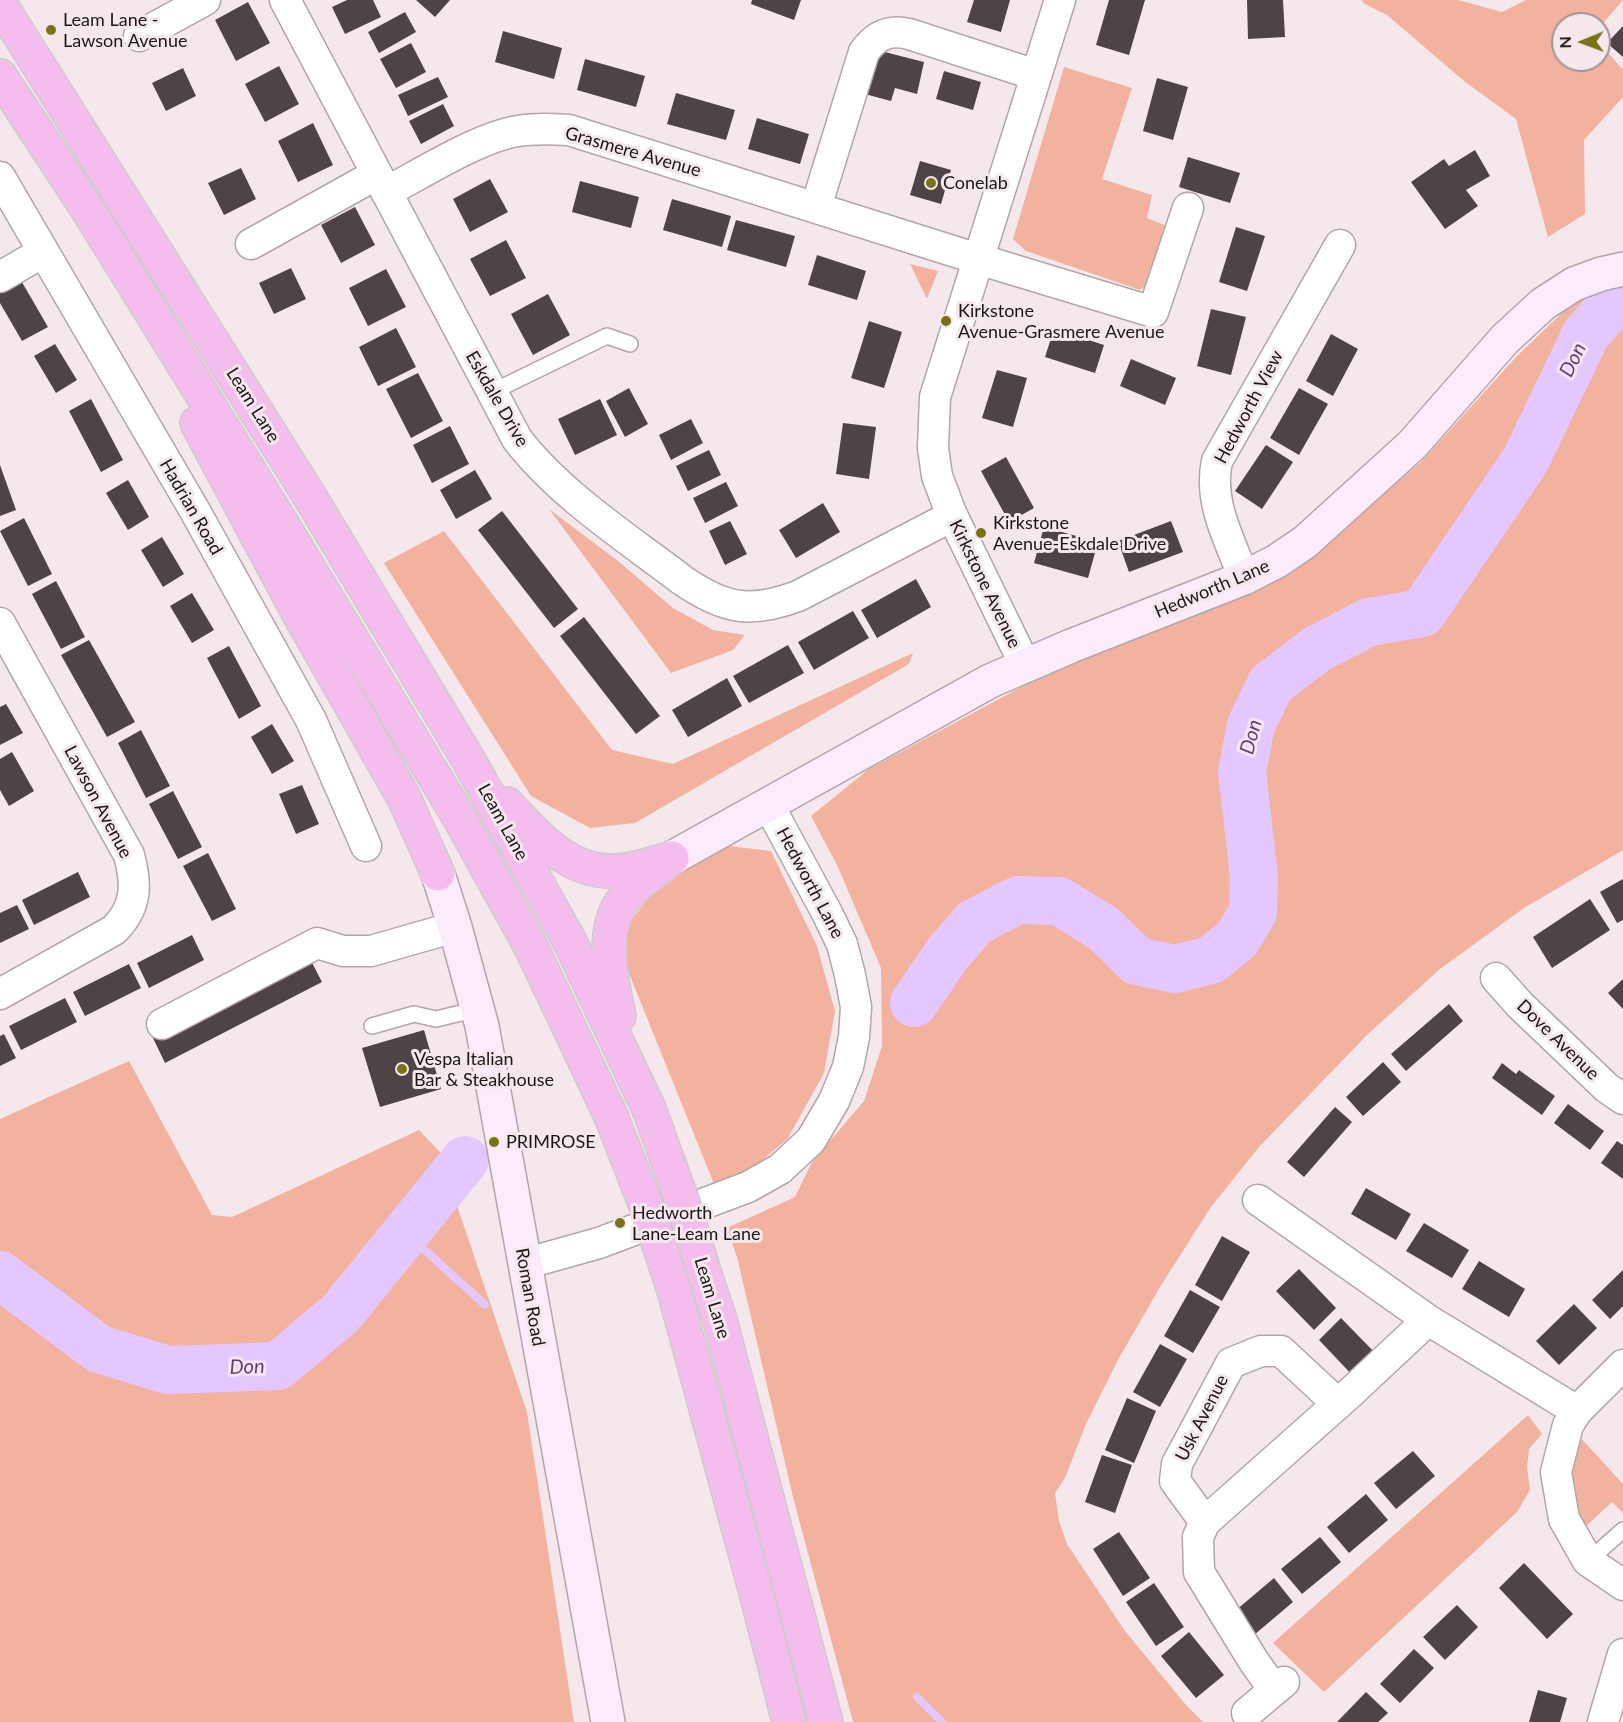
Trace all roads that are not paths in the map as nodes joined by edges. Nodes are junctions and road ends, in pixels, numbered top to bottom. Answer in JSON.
{"nodes":[{"id":1,"x":205,"y":0,"type":"edge"},
{"id":2,"x":285,"y":0,"type":"edge"},
{"id":3,"x":1060,"y":0,"type":"edge"},
{"id":4,"x":0,"y":4,"type":"edge"},
{"id":5,"x":139,"y":36,"type":"dead end"},
{"id":6,"x":0,"y":75,"type":"edge"},
{"id":7,"x":1036,"y":75,"type":"junction"},
{"id":8,"x":0,"y":177,"type":"edge"},
{"id":9,"x":382,"y":183,"type":"junction"},
{"id":10,"x":816,"y":207,"type":"junction"},
{"id":11,"x":1188,"y":208,"type":"dead end"},
{"id":12,"x":88,"y":210,"type":"junction"},
{"id":13,"x":250,"y":244,"type":"dead end"},
{"id":14,"x":1340,"y":245,"type":"dead end"},
{"id":15,"x":43,"y":252,"type":"junction"},
{"id":16,"x":978,"y":259,"type":"junction"},
{"id":17,"x":1623,"y":269,"type":"edge"},
{"id":18,"x":0,"y":277,"type":"edge"},
{"id":19,"x":630,"y":344,"type":"dead end"},
{"id":20,"x":492,"y":392,"type":"junction"},
{"id":21,"x":952,"y":516,"type":"junction"},
{"id":22,"x":1244,"y":578,"type":"junction"},
{"id":23,"x":0,"y":623,"type":"edge"},
{"id":24,"x":9,"y":661,"type":"edge"},
{"id":25,"x":1024,"y":665,"type":"junction"},
{"id":26,"x":468,"y":759,"type":"junction"},
{"id":27,"x":768,"y":804,"type":"junction"},
{"id":28,"x":366,"y":846,"type":"dead end"},
{"id":29,"x":672,"y":858,"type":"junction"},
{"id":30,"x":438,"y":874,"type":"joint"},
{"id":31,"x":455,"y":927,"type":"junction"},
{"id":32,"x":1496,"y":978,"type":"dead end"},
{"id":33,"x":0,"y":994,"type":"edge"},
{"id":34,"x":478,"y":1009,"type":"junction"},
{"id":35,"x":162,"y":1024,"type":"dead end"},
{"id":36,"x":372,"y":1026,"type":"dead end"},
{"id":37,"x":630,"y":1068,"type":"junction"},
{"id":38,"x":1623,"y":1099,"type":"edge"},
{"id":39,"x":1258,"y":1201,"type":"dead end"},
{"id":40,"x":524,"y":1264,"type":"junction"},
{"id":41,"x":1428,"y":1320,"type":"junction"},
{"id":42,"x":1623,"y":1365,"type":"edge"},
{"id":43,"x":1338,"y":1404,"type":"junction"},
{"id":44,"x":1576,"y":1410,"type":"junction"},
{"id":45,"x":1205,"y":1522,"type":"junction"},
{"id":46,"x":1623,"y":1530,"type":"edge"},
{"id":47,"x":1588,"y":1561,"type":"junction"},
{"id":48,"x":1623,"y":1586,"type":"edge"},
{"id":49,"x":1623,"y":1654,"type":"edge"},
{"id":50,"x":1247,"y":1713,"type":"dead end"},
{"id":51,"x":608,"y":1722,"type":"edge"},
{"id":52,"x":789,"y":1722,"type":"edge"},
{"id":53,"x":826,"y":1722,"type":"edge"},
{"id":54,"x":1603,"y":1722,"type":"edge"}],
"edges":[{"from":1,"to":5,"type":"street"},
{"from":2,"to":9,"type":"street","name":"Eskdale Drive"},
{"from":3,"to":7,"type":"street","name":"Kirkstone Avenue"},
{"from":4,"to":26,"type":"highway","name":"Leam Lane"},
{"from":6,"to":12,"type":"highway","name":"Leam Lane"},
{"from":7,"to":10,"type":"street"},
{"from":7,"to":16,"type":"street","name":"Kirkstone Avenue"},
{"from":8,"to":15,"type":"street","name":"Hadrian Road"},
{"from":9,"to":10,"type":"street","name":"Grasmere Avenue"},
{"from":9,"to":13,"type":"street","name":"Grasmere Avenue"},
{"from":9,"to":20,"type":"street","name":"Eskdale Drive"},
{"from":10,"to":16,"type":"street","name":"Grasmere Avenue"},
{"from":11,"to":16,"type":"street"},
{"from":12,"to":30,"type":"highway"},
{"from":12,"to":52,"type":"highway","name":"Leam Lane","bridge":true},
{"from":14,"to":22,"type":"street","name":"Hedworth View"},
{"from":15,"to":18,"type":"street"},
{"from":15,"to":28,"type":"street","name":"Hadrian Road"},
{"from":16,"to":21,"type":"street","name":"Kirkstone Avenue"},
{"from":17,"to":22,"type":"street","name":"Hedworth Lane"},
{"from":19,"to":20,"type":"lane"},
{"from":20,"to":21,"type":"street","name":"Eskdale Drive"},
{"from":21,"to":25,"type":"street","name":"Kirkstone Avenue"},
{"from":22,"to":25,"type":"street","name":"Hedworth Lane"},
{"from":23,"to":24,"type":"street","name":"Lawson Avenue"},
{"from":24,"to":33,"type":"street","name":"Lawson Avenue"},
{"from":25,"to":27,"type":"street","name":"Hedworth Lane"},
{"from":26,"to":29,"type":"highway"},
{"from":26,"to":37,"type":"highway","name":"Leam Lane"},
{"from":27,"to":29,"type":"street","name":"Hedworth Lane"},
{"from":27,"to":40,"type":"street","name":"Hedworth Lane"},
{"from":29,"to":37,"type":"highway"},
{"from":30,"to":31,"type":"street","name":"Roman Road"},
{"from":31,"to":34,"type":"street","name":"Roman Road"},
{"from":31,"to":35,"type":"street"},
{"from":32,"to":38,"type":"street","name":"Dove Avenue"},
{"from":34,"to":36,"type":"lane"},
{"from":34,"to":40,"type":"street","name":"Roman Road"},
{"from":37,"to":53,"type":"highway","name":"Leam Lane","bridge":true},
{"from":39,"to":41,"type":"street"},
{"from":40,"to":51,"type":"street","name":"Roman Road"},
{"from":41,"to":43,"type":"street"},
{"from":41,"to":44,"type":"street"},
{"from":42,"to":44,"type":"street"},
{"from":43,"to":45,"type":"street"},
{"from":43,"to":45,"type":"street","name":"Usk Avenue"},
{"from":44,"to":47,"type":"street"},
{"from":45,"to":50,"type":"street"},
{"from":46,"to":47,"type":"lane"},
{"from":47,"to":48,"type":"street"},
{"from":49,"to":54,"type":"street"}]}
